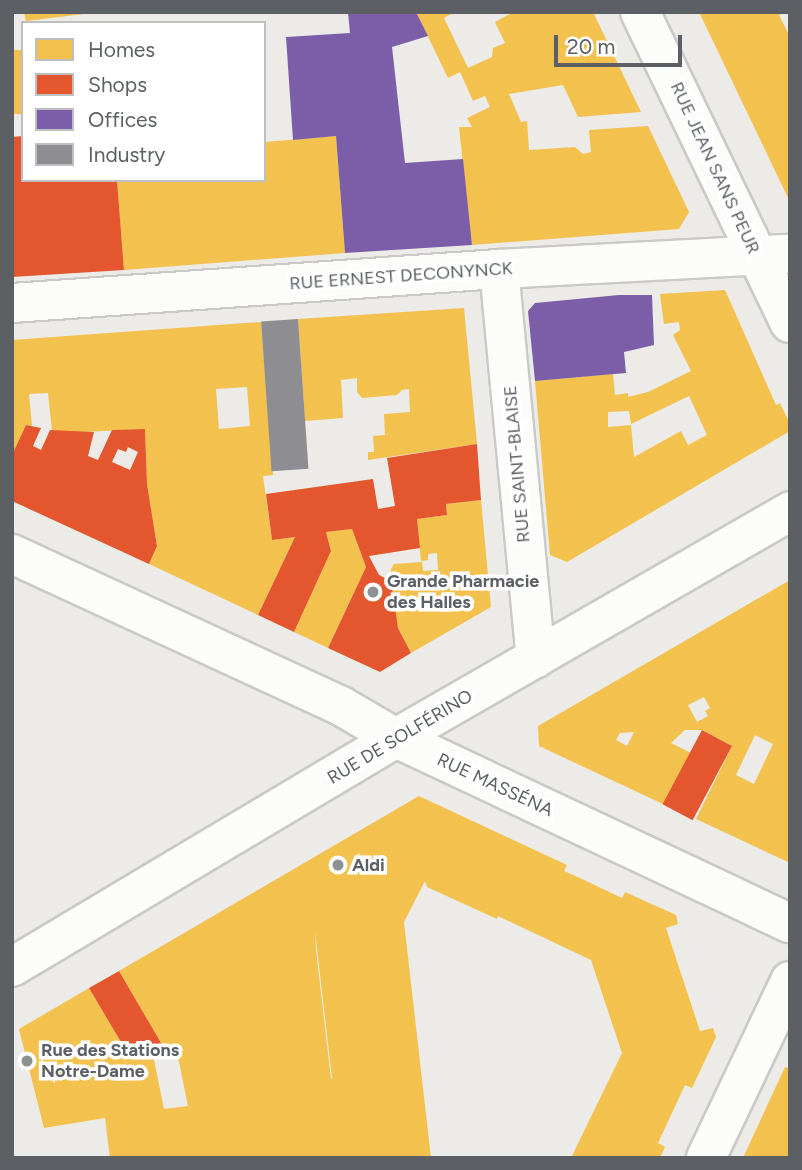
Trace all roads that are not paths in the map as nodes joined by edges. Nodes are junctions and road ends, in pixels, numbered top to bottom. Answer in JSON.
{"nodes":[{"id":1,"x":640,"y":12,"type":"edge"},
{"id":2,"x":773,"y":255,"type":"edge"},
{"id":3,"x":499,"y":270,"type":"junction"},
{"id":4,"x":12,"y":303,"type":"edge"},
{"id":5,"x":790,"y":323,"type":"edge"},
{"id":6,"x":790,"y":511,"type":"edge"},
{"id":7,"x":12,"y":554,"type":"edge"},
{"id":8,"x":536,"y":658,"type":"junction"},
{"id":9,"x":396,"y":738,"type":"junction"},
{"id":10,"x":790,"y":923,"type":"edge"},
{"id":11,"x":12,"y":967,"type":"edge"},
{"id":12,"x":790,"y":981,"type":"edge"},
{"id":13,"x":706,"y":1158,"type":"edge"}],
"edges":[{"from":1,"to":2,"type":"street","name":"RUE JEAN SANS PEUR"},
{"from":2,"to":3,"type":"street","name":"RUE ERNEST DECONYNCK"},
{"from":2,"to":5,"type":"street","name":"RUE JEAN SANS PEUR"},
{"from":3,"to":4,"type":"street","name":"RUE ERNEST DECONYNCK"},
{"from":3,"to":8,"type":"street","name":"RUE SAINT-BLAISE"},
{"from":6,"to":8,"type":"street","name":"RUE DE SOLFÉRINO"},
{"from":7,"to":9,"type":"street","name":"RUE MASSÉNA"},
{"from":8,"to":9,"type":"street","name":"RUE DE SOLFÉRINO"},
{"from":9,"to":10,"type":"street","name":"RUE MASSÉNA"},
{"from":9,"to":11,"type":"street","name":"RUE DE SOLFÉRINO"},
{"from":12,"to":13,"type":"street"}]}
